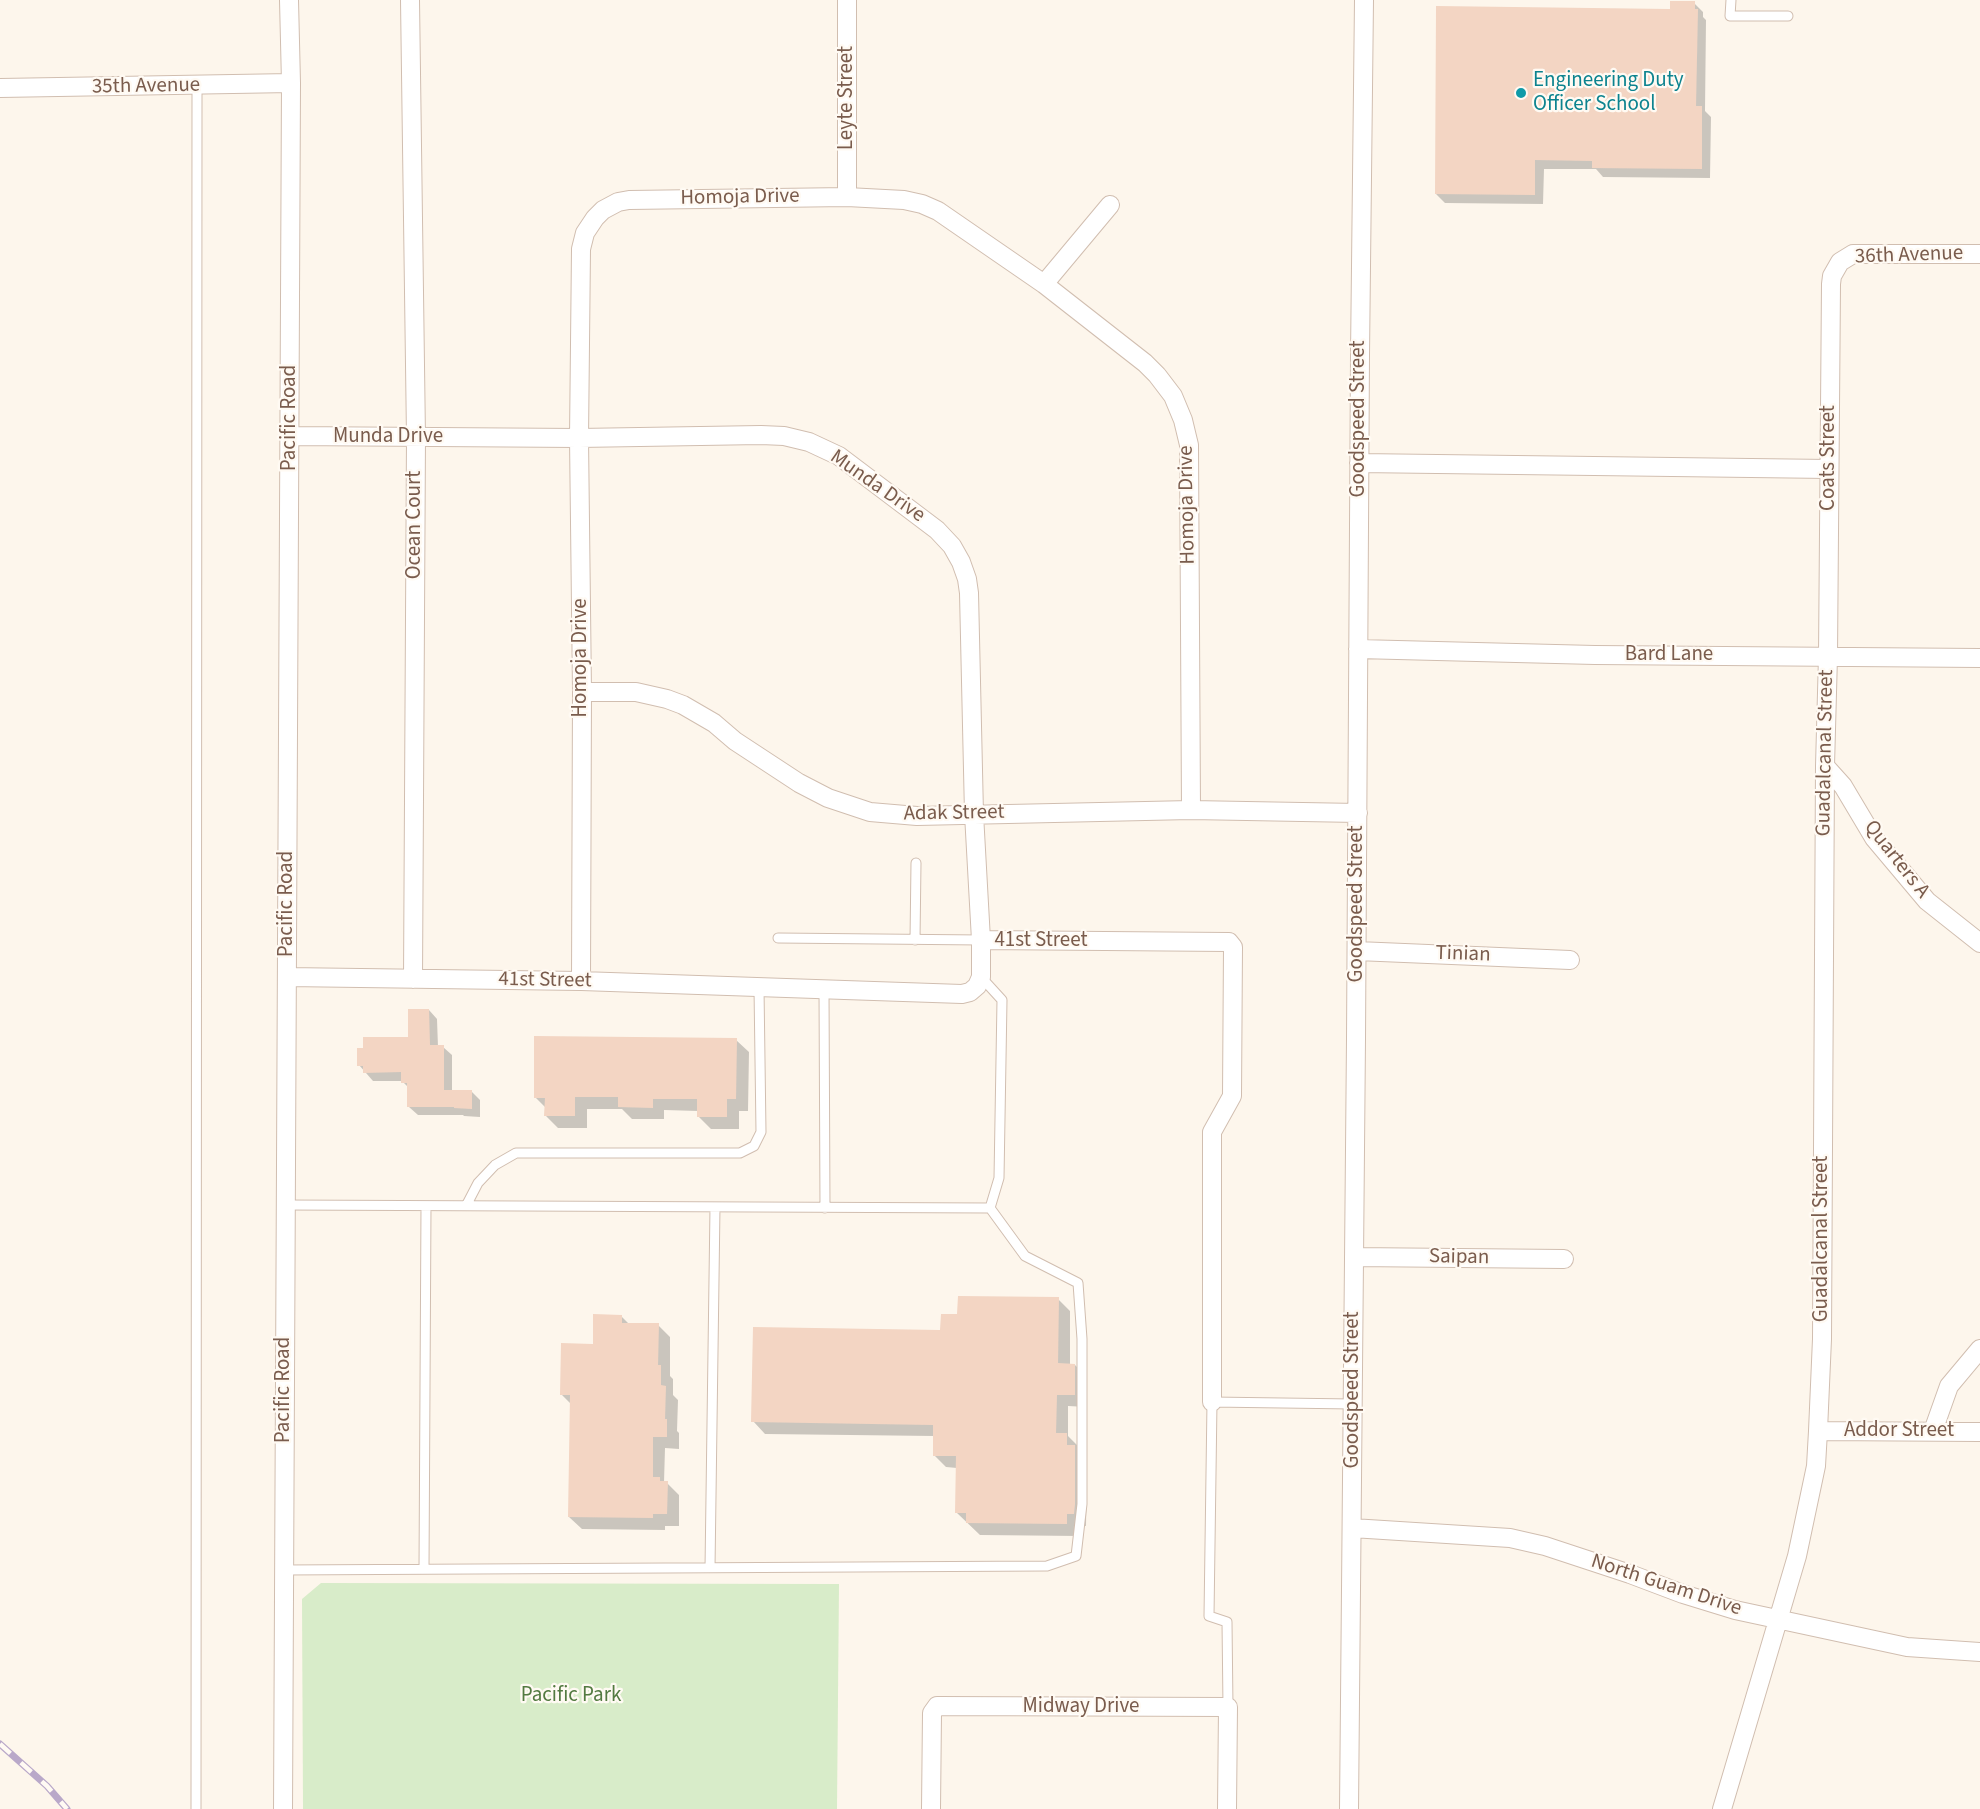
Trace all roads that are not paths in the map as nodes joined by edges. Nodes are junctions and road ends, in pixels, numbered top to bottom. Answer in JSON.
{"nodes":[{"id":1,"x":289,"y":0,"type":"edge"},
{"id":2,"x":410,"y":0,"type":"edge"},
{"id":3,"x":847,"y":0,"type":"edge"},
{"id":4,"x":1364,"y":0,"type":"edge"},
{"id":5,"x":1731,"y":0,"type":"edge"},
{"id":6,"x":1788,"y":16,"type":"dead end"},
{"id":7,"x":291,"y":83,"type":"junction"},
{"id":8,"x":197,"y":86,"type":"junction"},
{"id":9,"x":0,"y":88,"type":"edge"},
{"id":10,"x":847,"y":197,"type":"junction"},
{"id":11,"x":1110,"y":206,"type":"dead end"},
{"id":12,"x":1980,"y":254,"type":"edge"},
{"id":13,"x":1840,"y":262,"type":"joint"},
{"id":14,"x":1044,"y":284,"type":"junction"},
{"id":15,"x":290,"y":436,"type":"junction"},
{"id":16,"x":416,"y":437,"type":"junction"},
{"id":17,"x":579,"y":438,"type":"junction"},
{"id":18,"x":1359,"y":464,"type":"junction"},
{"id":19,"x":1829,"y":469,"type":"junction"},
{"id":20,"x":1358,"y":649,"type":"junction"},
{"id":21,"x":1828,"y":656,"type":"junction"},
{"id":22,"x":1980,"y":658,"type":"edge"},
{"id":23,"x":582,"y":692,"type":"junction"},
{"id":24,"x":1825,"y":766,"type":"junction"},
{"id":25,"x":1191,"y":810,"type":"junction"},
{"id":26,"x":1358,"y":813,"type":"junction"},
{"id":27,"x":974,"y":814,"type":"junction"},
{"id":28,"x":916,"y":863,"type":"dead end"},
{"id":29,"x":778,"y":938,"type":"dead end"},
{"id":30,"x":915,"y":940,"type":"junction"},
{"id":31,"x":981,"y":940,"type":"junction"},
{"id":32,"x":1980,"y":943,"type":"edge"},
{"id":33,"x":1357,"y":951,"type":"junction"},
{"id":34,"x":1570,"y":960,"type":"dead end"},
{"id":35,"x":287,"y":977,"type":"junction"},
{"id":36,"x":981,"y":977,"type":"junction"},
{"id":37,"x":413,"y":979,"type":"junction"},
{"id":38,"x":581,"y":981,"type":"junction"},
{"id":39,"x":759,"y":988,"type":"junction"},
{"id":40,"x":825,"y":990,"type":"junction"},
{"id":41,"x":285,"y":1205,"type":"junction"},
{"id":42,"x":426,"y":1206,"type":"junction"},
{"id":43,"x":466,"y":1206,"type":"junction"},
{"id":44,"x":715,"y":1207,"type":"junction"},
{"id":45,"x":825,"y":1208,"type":"junction"},
{"id":46,"x":990,"y":1208,"type":"junction"},
{"id":47,"x":1354,"y":1257,"type":"junction"},
{"id":48,"x":1564,"y":1259,"type":"dead end"},
{"id":49,"x":1980,"y":1348,"type":"edge"},
{"id":50,"x":1212,"y":1402,"type":"junction"},
{"id":51,"x":1353,"y":1404,"type":"junction"},
{"id":52,"x":1818,"y":1431,"type":"junction"},
{"id":53,"x":1934,"y":1431,"type":"junction"},
{"id":54,"x":1980,"y":1431,"type":"edge"},
{"id":55,"x":1352,"y":1528,"type":"junction"},
{"id":56,"x":711,"y":1568,"type":"junction"},
{"id":57,"x":424,"y":1569,"type":"junction"},
{"id":58,"x":284,"y":1570,"type":"junction"},
{"id":59,"x":1777,"y":1619,"type":"junction"},
{"id":60,"x":1980,"y":1652,"type":"edge"},
{"id":61,"x":1228,"y":1707,"type":"junction"},
{"id":62,"x":196,"y":1809,"type":"edge"},
{"id":63,"x":283,"y":1809,"type":"edge"},
{"id":64,"x":931,"y":1809,"type":"edge"},
{"id":65,"x":1227,"y":1809,"type":"edge"},
{"id":66,"x":1349,"y":1809,"type":"edge"},
{"id":67,"x":1722,"y":1809,"type":"edge"}],
"edges":[{"from":1,"to":7,"type":"street","name":"Pacific Road"},
{"from":2,"to":16,"type":"street","name":"Ocean Court"},
{"from":3,"to":10,"type":"street","name":"Leyte Street"},
{"from":4,"to":18,"type":"street","name":"Goodspeed Street"},
{"from":5,"to":6,"type":"lane"},
{"from":7,"to":8,"type":"street","name":"35th Avenue"},
{"from":7,"to":15,"type":"street","name":"Pacific Road"},
{"from":8,"to":9,"type":"street","name":"35th Avenue"},
{"from":8,"to":62,"type":"lane"},
{"from":10,"to":14,"type":"street","name":"Homoja Drive"},
{"from":10,"to":17,"type":"street","name":"Homoja Drive"},
{"from":11,"to":14,"type":"street"},
{"from":12,"to":13,"type":"street","name":"36th Avenue"},
{"from":13,"to":19,"type":"street","name":"Coats Street"},
{"from":14,"to":25,"type":"street","name":"Homoja Drive"},
{"from":15,"to":16,"type":"street","name":"Munda Drive"},
{"from":15,"to":35,"type":"street","name":"Pacific Road"},
{"from":16,"to":17,"type":"street","name":"Munda Drive"},
{"from":16,"to":37,"type":"street","name":"Ocean Court"},
{"from":17,"to":23,"type":"street","name":"Homoja Drive"},
{"from":17,"to":27,"type":"street","name":"Munda Drive"},
{"from":18,"to":19,"type":"street"},
{"from":18,"to":20,"type":"street","name":"Goodspeed Street"},
{"from":19,"to":21,"type":"street","name":"Coats Street"},
{"from":20,"to":21,"type":"street","name":"Bard Lane"},
{"from":20,"to":26,"type":"street","name":"Goodspeed Street"},
{"from":21,"to":22,"type":"street","name":"Bard Lane"},
{"from":21,"to":24,"type":"street","name":"Guadalcanal Street"},
{"from":23,"to":27,"type":"street","name":"Adak Street"},
{"from":23,"to":38,"type":"street","name":"Homoja Drive"},
{"from":24,"to":32,"type":"street","name":"Quarters A"},
{"from":24,"to":52,"type":"street","name":"Guadalcanal Street"},
{"from":25,"to":26,"type":"street","name":"Adak Street"},
{"from":25,"to":27,"type":"street","name":"Adak Street"},
{"from":26,"to":33,"type":"street","name":"Goodspeed Street"},
{"from":27,"to":31,"type":"street","name":"Munda Drive"},
{"from":28,"to":30,"type":"lane"},
{"from":29,"to":30,"type":"lane"},
{"from":30,"to":31,"type":"lane"},
{"from":31,"to":36,"type":"street","name":"41st Street"},
{"from":31,"to":50,"type":"street","name":"41st Street"},
{"from":33,"to":34,"type":"street","name":"Tinian"},
{"from":33,"to":47,"type":"street","name":"Goodspeed Street"},
{"from":35,"to":37,"type":"street","name":"41st Street"},
{"from":35,"to":41,"type":"street","name":"Pacific Road"},
{"from":36,"to":40,"type":"street","name":"41st Street"},
{"from":36,"to":46,"type":"lane"},
{"from":37,"to":38,"type":"street","name":"41st Street"},
{"from":38,"to":39,"type":"street","name":"41st Street"},
{"from":39,"to":40,"type":"street","name":"41st Street"},
{"from":39,"to":43,"type":"lane"},
{"from":40,"to":45,"type":"lane"},
{"from":41,"to":42,"type":"lane"},
{"from":41,"to":58,"type":"street","name":"Pacific Road"},
{"from":42,"to":43,"type":"lane"},
{"from":42,"to":57,"type":"lane"},
{"from":43,"to":44,"type":"lane"},
{"from":44,"to":45,"type":"lane"},
{"from":44,"to":56,"type":"lane"},
{"from":45,"to":46,"type":"lane"},
{"from":46,"to":56,"type":"lane"},
{"from":47,"to":48,"type":"street","name":"Saipan"},
{"from":47,"to":51,"type":"street","name":"Goodspeed Street"},
{"from":49,"to":53,"type":"street"},
{"from":50,"to":51,"type":"lane"},
{"from":50,"to":61,"type":"lane"},
{"from":51,"to":55,"type":"street","name":"Goodspeed Street"},
{"from":52,"to":53,"type":"street","name":"Addor Street"},
{"from":52,"to":59,"type":"street","name":"Guadalcanal Street"},
{"from":53,"to":54,"type":"street","name":"Addor Street"},
{"from":55,"to":59,"type":"street","name":"North Guam Drive"},
{"from":55,"to":66,"type":"street","name":"Goodspeed Street"},
{"from":56,"to":57,"type":"lane"},
{"from":57,"to":58,"type":"lane"},
{"from":58,"to":63,"type":"street","name":"Pacific Road"},
{"from":59,"to":60,"type":"street","name":"North Guam Drive"},
{"from":59,"to":67,"type":"street","name":"Guadalcanal Street"},
{"from":61,"to":64,"type":"street","name":"Midway Drive"},
{"from":61,"to":65,"type":"street"}]}
